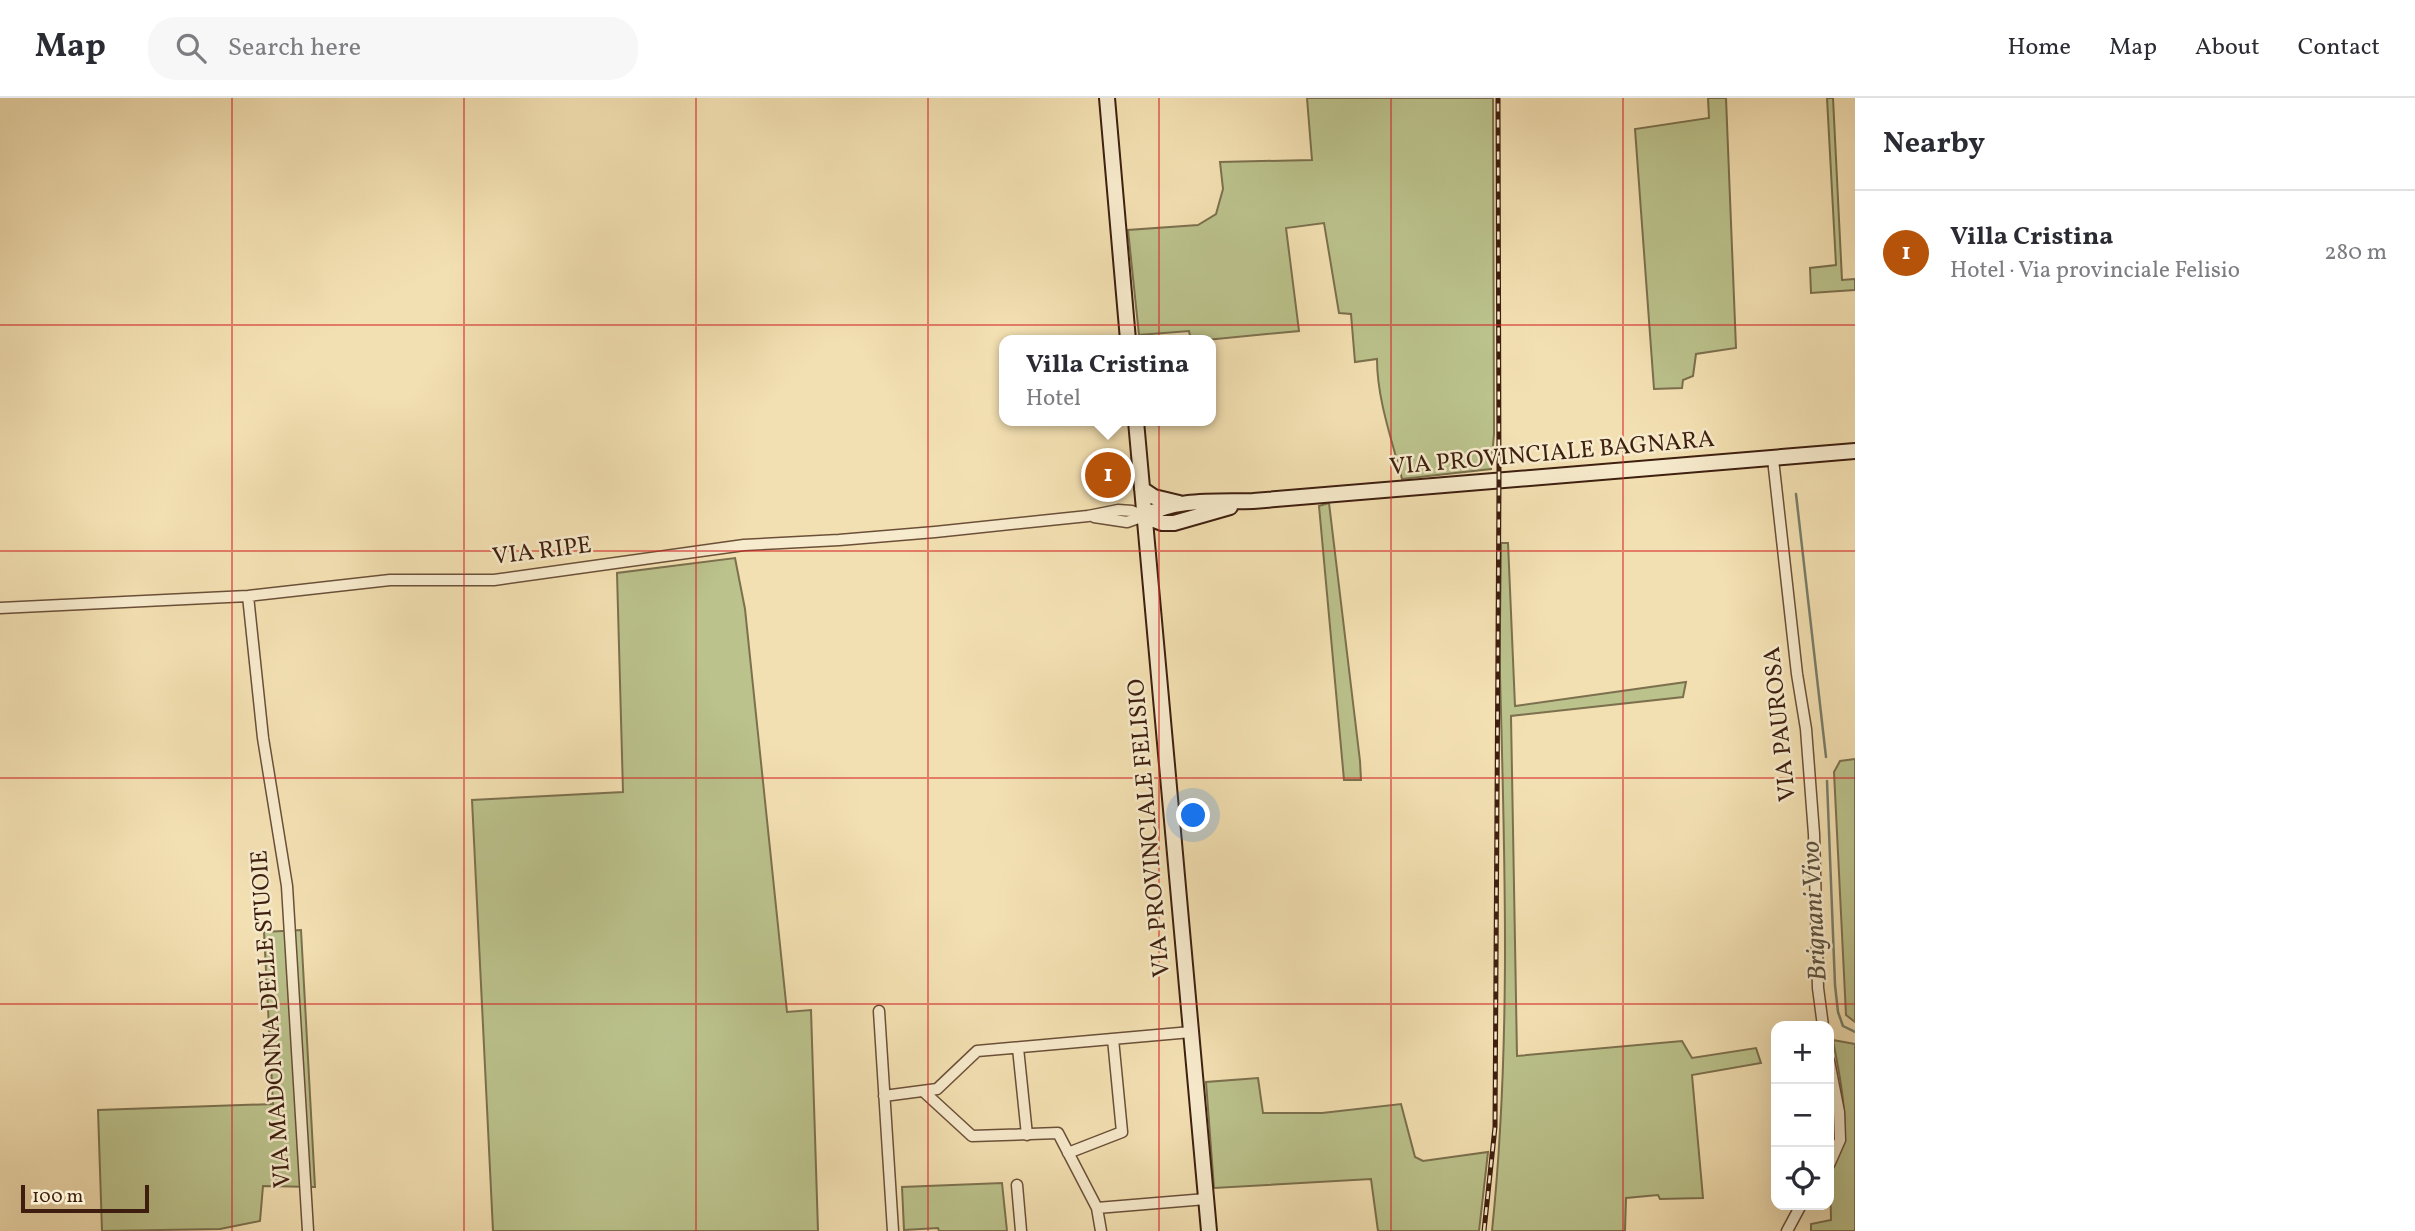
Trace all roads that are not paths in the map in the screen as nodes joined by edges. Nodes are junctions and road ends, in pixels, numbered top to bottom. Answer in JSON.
{"nodes":[{"id":1,"x":1107,"y":98,"type":"edge"},
{"id":2,"x":1128,"y":335,"type":"edge"},
{"id":3,"x":1136,"y":426,"type":"edge"},
{"id":4,"x":1855,"y":451,"type":"edge"},
{"id":5,"x":1773,"y":459,"type":"junction"},
{"id":6,"x":1142,"y":489,"type":"junction"},
{"id":7,"x":1253,"y":501,"type":"junction"},
{"id":8,"x":1181,"y":503,"type":"junction"},
{"id":9,"x":1144,"y":516,"type":"junction"},
{"id":10,"x":1174,"y":523,"type":"junction"},
{"id":11,"x":1150,"y":584,"type":"junction"},
{"id":12,"x":248,"y":596,"type":"junction"},
{"id":13,"x":0,"y":608,"type":"edge"},
{"id":14,"x":879,"y":1011,"type":"dead end"},
{"id":15,"x":1823,"y":1021,"type":"edge"},
{"id":16,"x":1191,"y":1032,"type":"junction"},
{"id":17,"x":1113,"y":1039,"type":"junction"},
{"id":18,"x":1018,"y":1048,"type":"junction"},
{"id":19,"x":1834,"y":1084,"type":"edge"},
{"id":20,"x":923,"y":1091,"type":"junction"},
{"id":21,"x":884,"y":1096,"type":"junction"},
{"id":22,"x":1027,"y":1135,"type":"junction"},
{"id":23,"x":1068,"y":1153,"type":"junction"},
{"id":24,"x":1834,"y":1154,"type":"edge"},
{"id":25,"x":1017,"y":1185,"type":"dead end"},
{"id":26,"x":1206,"y":1199,"type":"junction"},
{"id":27,"x":1097,"y":1209,"type":"junction"},
{"id":28,"x":1798,"y":1210,"type":"edge"},
{"id":29,"x":308,"y":1231,"type":"edge"},
{"id":30,"x":893,"y":1231,"type":"edge"},
{"id":31,"x":1021,"y":1231,"type":"edge"},
{"id":32,"x":1101,"y":1231,"type":"edge"},
{"id":33,"x":1209,"y":1231,"type":"edge"},
{"id":34,"x":1787,"y":1231,"type":"edge"}],
"edges":[{"from":1,"to":2,"type":"main road"},
{"from":3,"to":6,"type":"main road","name":"VIA PROVINCIALE FELISIO"},
{"from":4,"to":5,"type":"main road","name":"VIA PROVINCIALE BAGNARA"},
{"from":5,"to":7,"type":"main road","name":"VIA PROVINCIALE BAGNARA"},
{"from":5,"to":15,"type":"street","name":"VIA PAUROSA"},
{"from":6,"to":8,"type":"main road","name":"VIA PROVINCIALE BAGNARA"},
{"from":6,"to":9,"type":"main road","name":"VIA PROVINCIALE FELISIO"},
{"from":7,"to":8,"type":"main road","name":"VIA PROVINCIALE BAGNARA"},
{"from":7,"to":10,"type":"main road","name":"VIA PROVINCIALE BAGNARA"},
{"from":8,"to":9,"type":"main road","name":"VIA PROVINCIALE BAGNARA"},
{"from":9,"to":10,"type":"main road","name":"VIA PROVINCIALE BAGNARA"},
{"from":9,"to":11,"type":"main road","name":"VIA PROVINCIALE FELISIO"},
{"from":9,"to":12,"type":"street","name":"VIA RIPE"},
{"from":10,"to":11,"type":"main road"},
{"from":11,"to":16,"type":"main road","name":"VIA PROVINCIALE FELISIO"},
{"from":12,"to":13,"type":"street","name":"VIA RIPE"},
{"from":12,"to":29,"type":"street","name":"VIA MADONNA DELLE STUOIE"},
{"from":14,"to":21,"type":"street"},
{"from":16,"to":17,"type":"street"},
{"from":16,"to":26,"type":"main road","name":"VIA PROVINCIALE FELISIO"},
{"from":17,"to":18,"type":"street"},
{"from":17,"to":23,"type":"street"},
{"from":18,"to":20,"type":"street"},
{"from":18,"to":22,"type":"street"},
{"from":19,"to":24,"type":"street"},
{"from":20,"to":21,"type":"street"},
{"from":20,"to":22,"type":"street"},
{"from":21,"to":30,"type":"street"},
{"from":22,"to":23,"type":"street"},
{"from":23,"to":27,"type":"street"},
{"from":25,"to":31,"type":"street"},
{"from":26,"to":27,"type":"street"},
{"from":26,"to":33,"type":"main road","name":"VIA PROVINCIALE FELISIO"},
{"from":27,"to":32,"type":"street"},
{"from":28,"to":34,"type":"street"}]}
